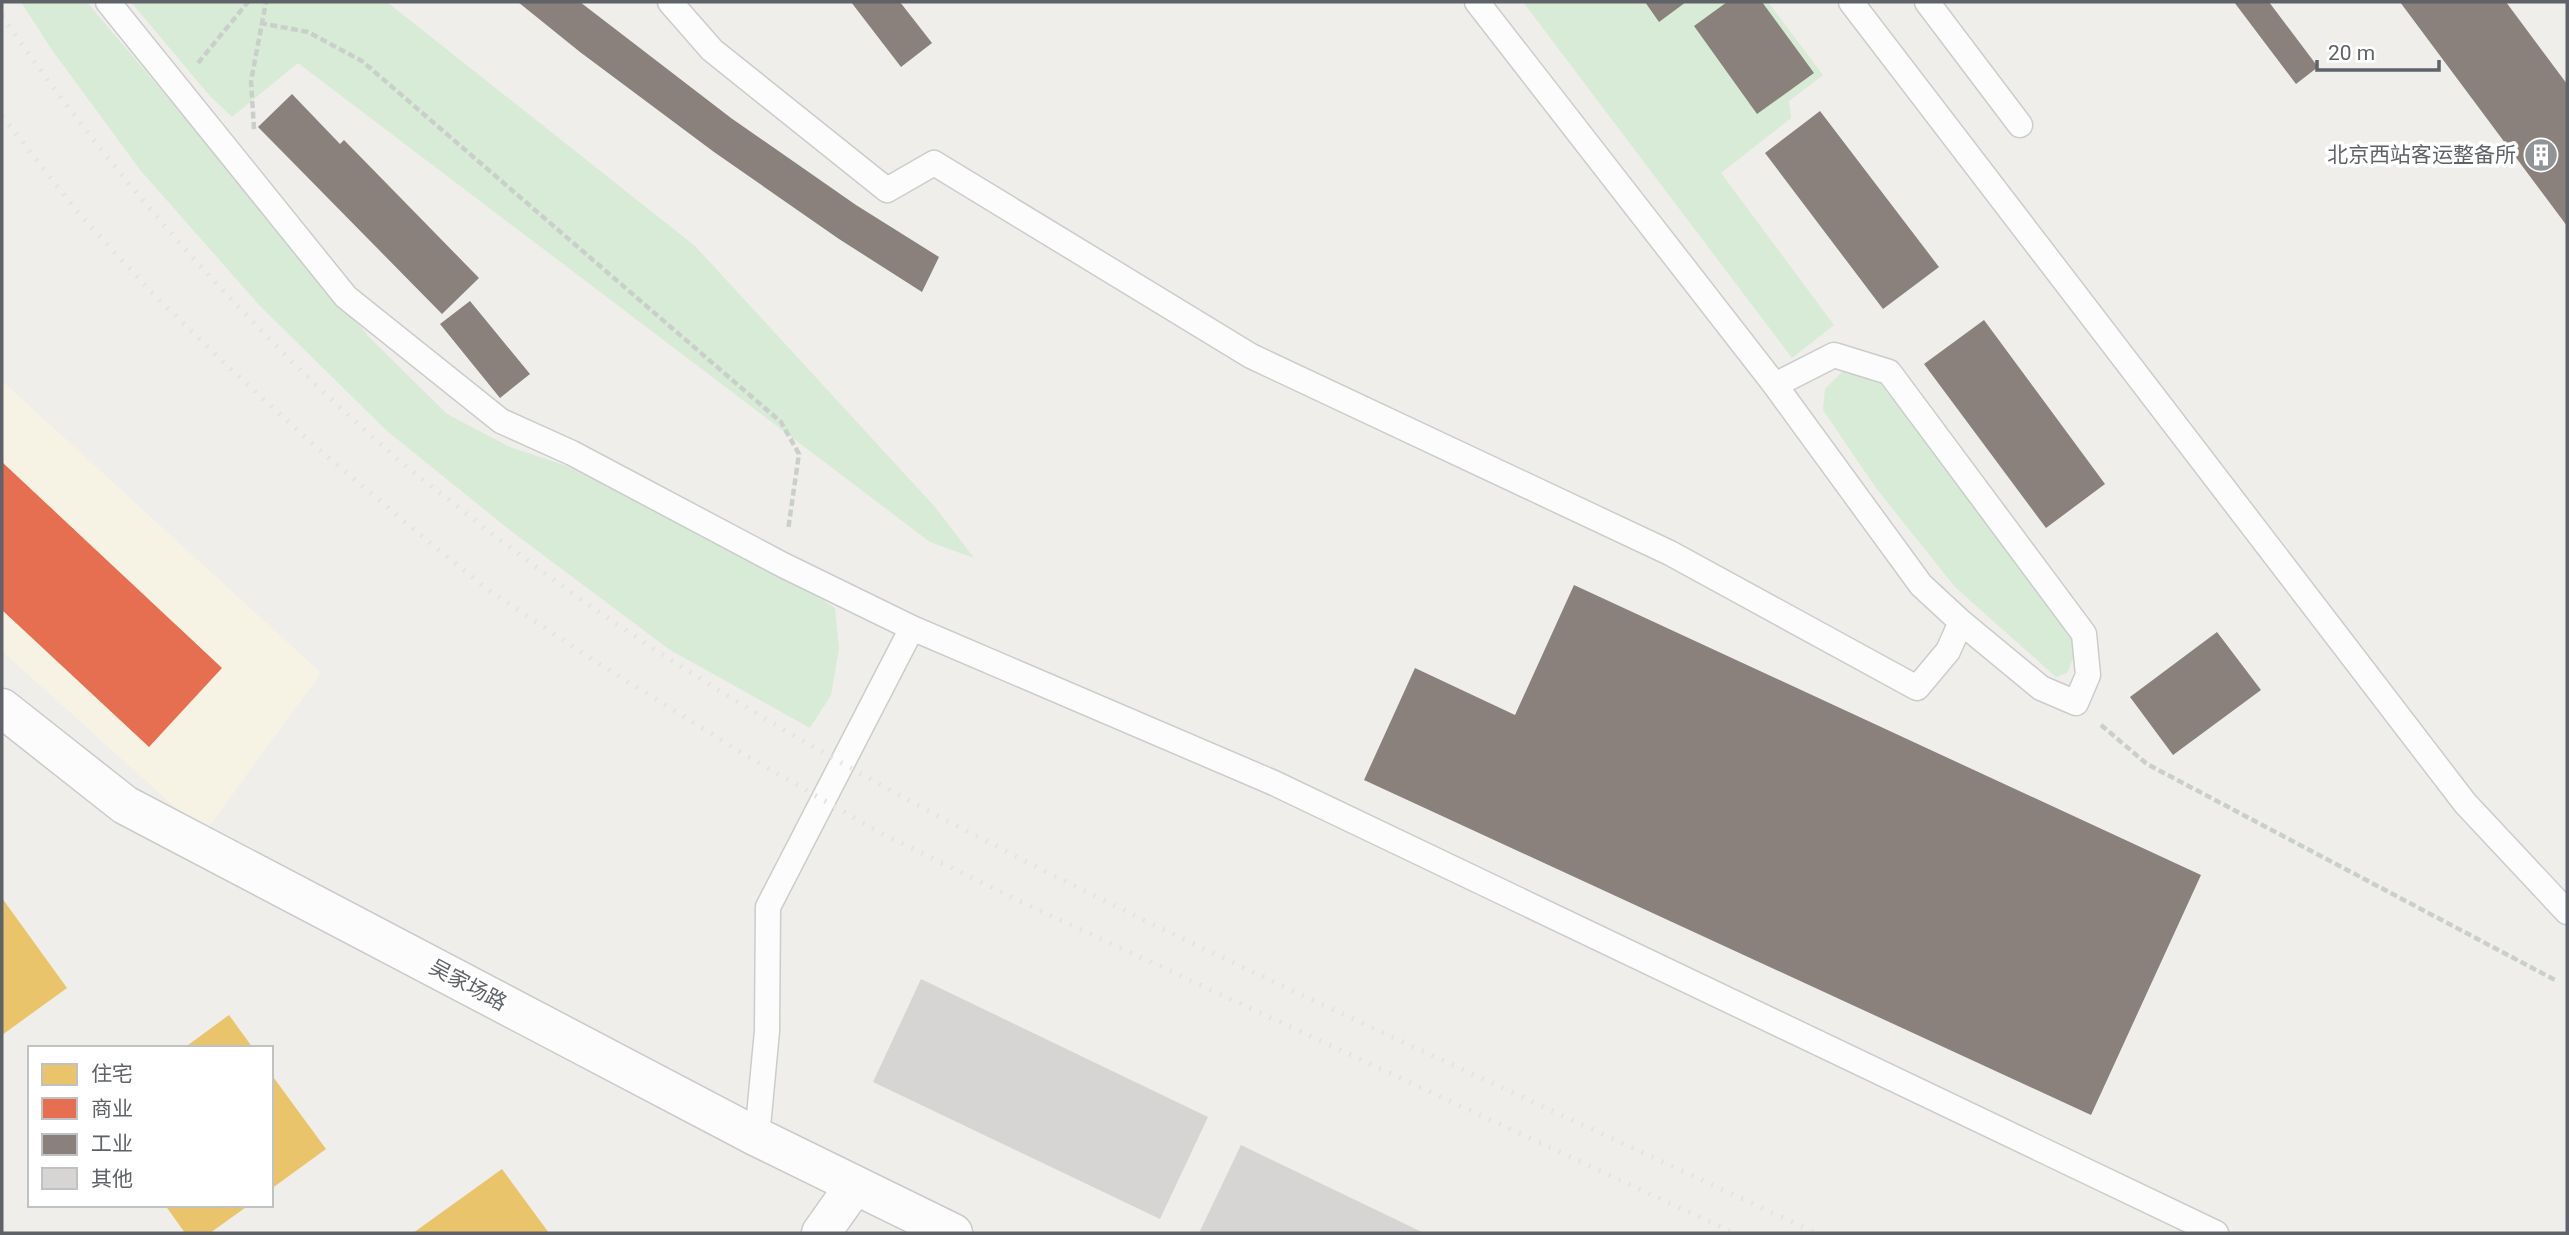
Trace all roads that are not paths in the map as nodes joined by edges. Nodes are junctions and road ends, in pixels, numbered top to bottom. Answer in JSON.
{"nodes":[{"id":1,"x":108,"y":2,"type":"edge"},
{"id":2,"x":670,"y":2,"type":"edge"},
{"id":3,"x":1477,"y":2,"type":"edge"},
{"id":4,"x":1851,"y":2,"type":"edge"},
{"id":5,"x":1927,"y":2,"type":"edge"},
{"id":6,"x":2020,"y":125,"type":"dead end"},
{"id":7,"x":1775,"y":385,"type":"junction"},
{"id":8,"x":1961,"y":622,"type":"junction"},
{"id":9,"x":912,"y":628,"type":"junction"},
{"id":10,"x":2,"y":708,"type":"edge"},
{"id":11,"x":2567,"y":912,"type":"edge"},
{"id":12,"x":757,"y":1137,"type":"junction"},
{"id":13,"x":855,"y":1185,"type":"junction"},
{"id":14,"x":821,"y":1233,"type":"edge"},
{"id":15,"x":953,"y":1233,"type":"edge"},
{"id":16,"x":2216,"y":1233,"type":"edge"}],
"edges":[{"from":1,"to":9,"type":"lane"},
{"from":2,"to":8,"type":"lane"},
{"from":3,"to":7,"type":"lane"},
{"from":4,"to":11,"type":"lane"},
{"from":5,"to":6,"type":"lane"},
{"from":7,"to":8,"type":"lane"},
{"from":7,"to":8,"type":"lane"},
{"from":9,"to":12,"type":"lane"},
{"from":9,"to":16,"type":"lane"},
{"from":10,"to":12,"type":"street","name":"吴家场路"},
{"from":12,"to":13,"type":"street","name":"吴家场路"},
{"from":13,"to":14,"type":"street"},
{"from":13,"to":15,"type":"street","name":"吴家场路"}]}
